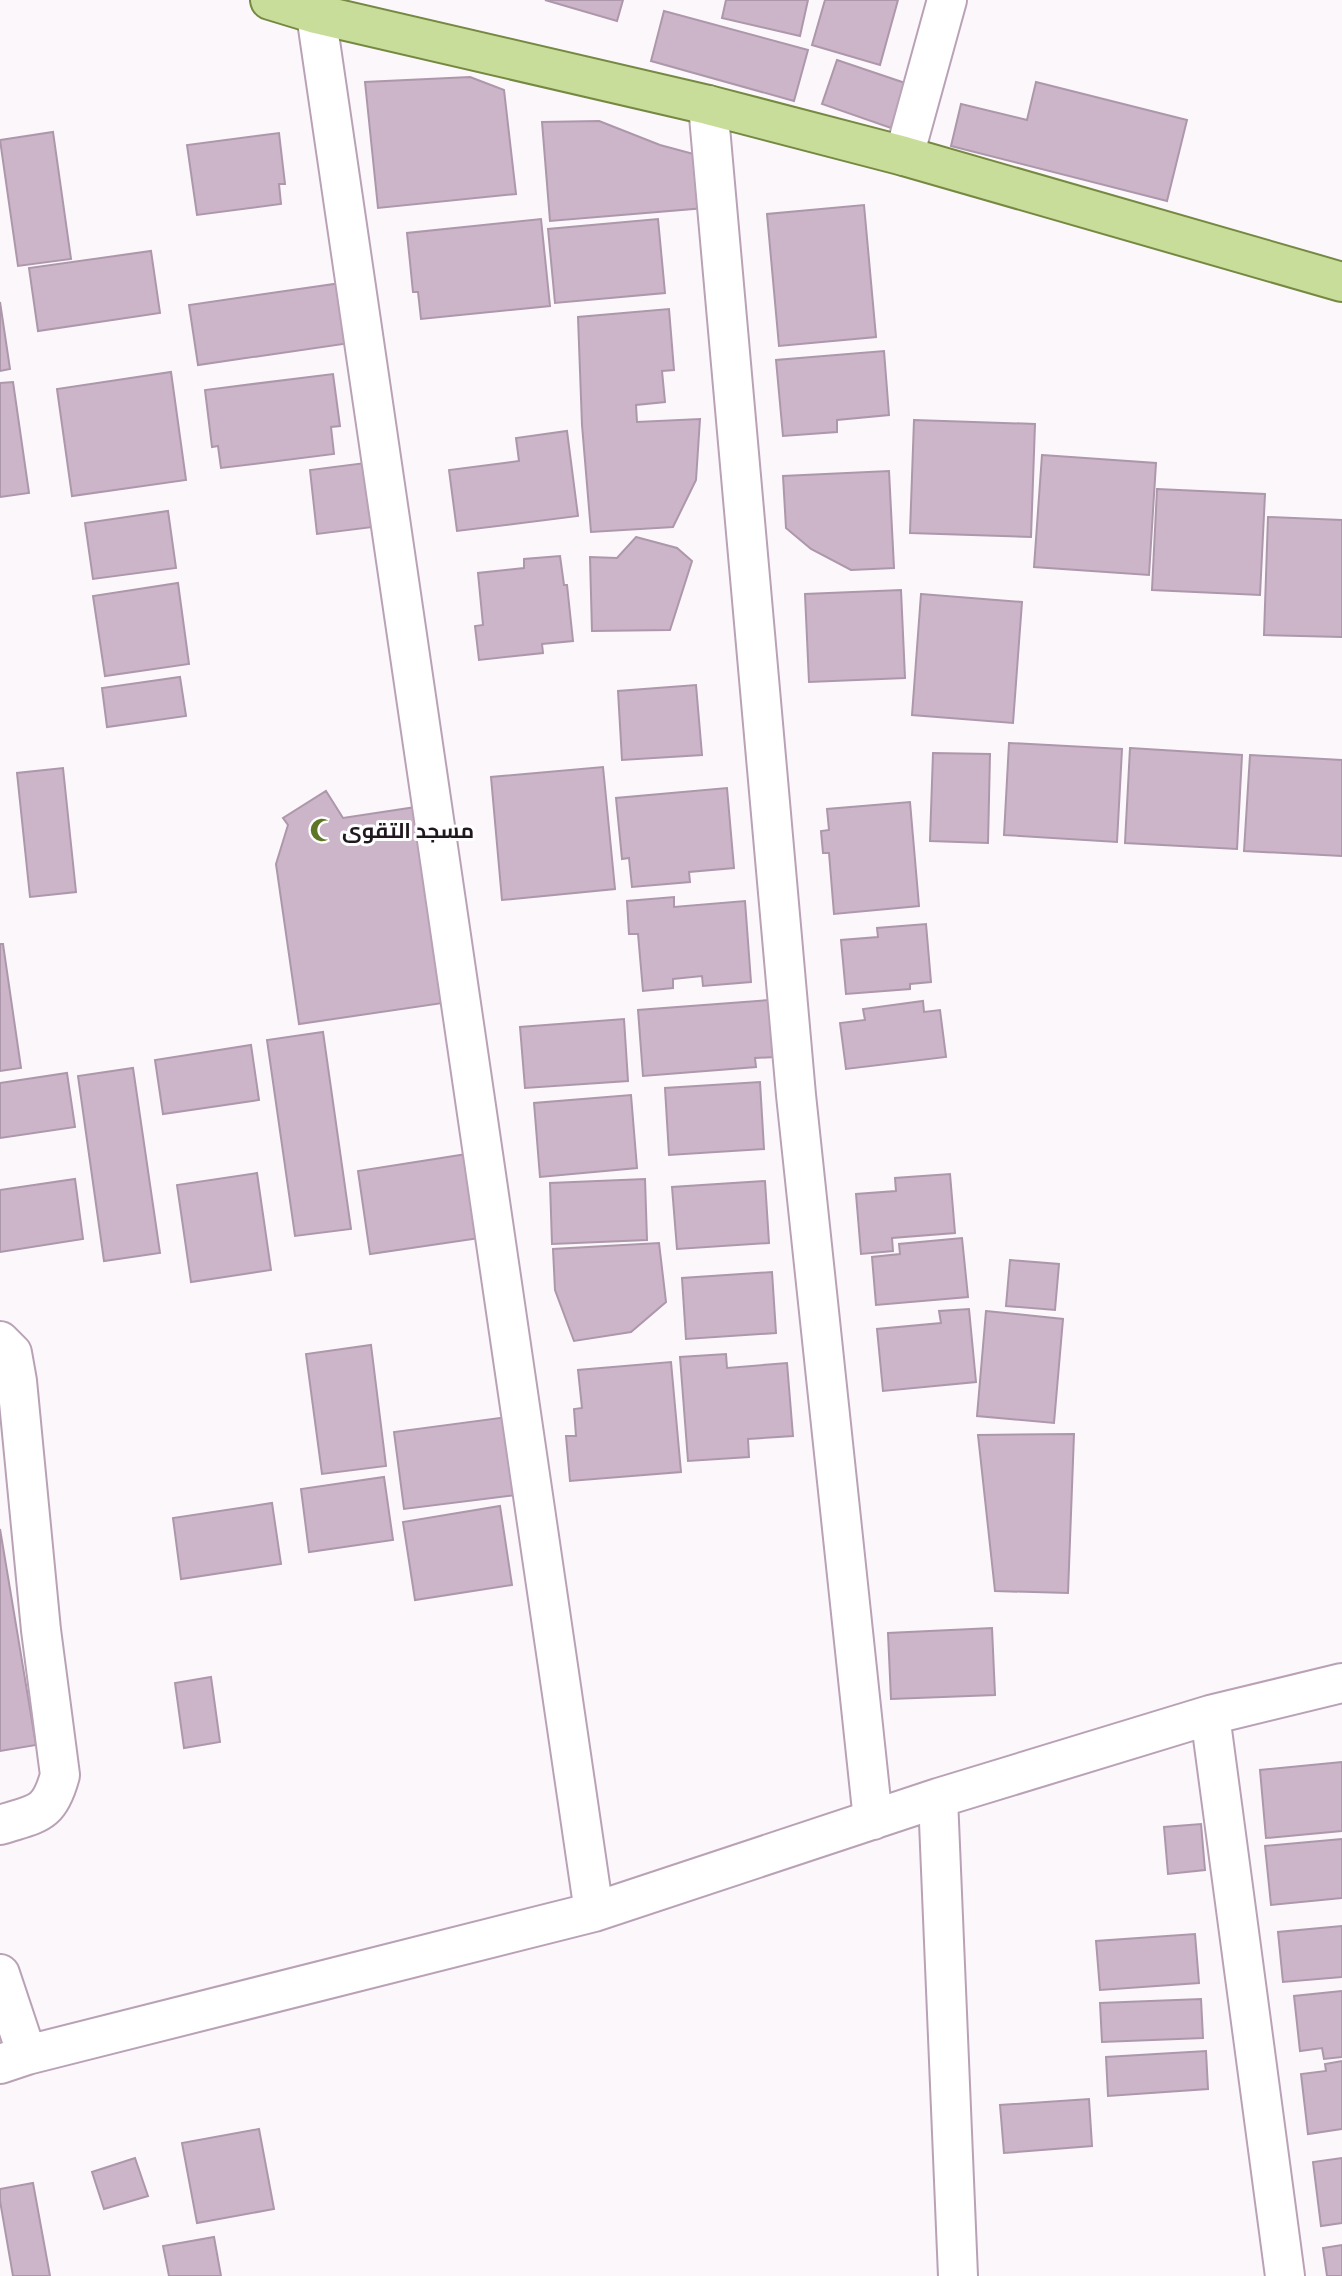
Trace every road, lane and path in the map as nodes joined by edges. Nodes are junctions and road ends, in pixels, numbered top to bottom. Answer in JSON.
{"nodes":[{"id":1,"x":270,"y":0,"type":"edge"},
{"id":2,"x":947,"y":0,"type":"edge"},
{"id":3,"x":317,"y":7,"type":"edge"},
{"id":4,"x":708,"y":105,"type":"junction"},
{"id":5,"x":904,"y":156,"type":"junction"},
{"id":6,"x":1342,"y":282,"type":"edge"},
{"id":7,"x":0,"y":1341,"type":"edge"},
{"id":8,"x":1342,"y":1683,"type":"edge"},
{"id":9,"x":1210,"y":1715,"type":"junction"},
{"id":10,"x":938,"y":1798,"type":"junction"},
{"id":11,"x":873,"y":1820,"type":"junction"},
{"id":12,"x":0,"y":1825,"type":"edge"},
{"id":13,"x":594,"y":1912,"type":"junction"},
{"id":14,"x":0,"y":1974,"type":"edge"},
{"id":15,"x":14,"y":2059,"type":"edge"},
{"id":16,"x":958,"y":2276,"type":"edge"},
{"id":17,"x":1285,"y":2276,"type":"edge"}],
"edges":[{"from":1,"to":3,"type":"main road"},
{"from":2,"to":5,"type":"street"},
{"from":3,"to":4,"type":"main road"},
{"from":3,"to":13,"type":"street"},
{"from":4,"to":5,"type":"main road"},
{"from":4,"to":11,"type":"street"},
{"from":5,"to":6,"type":"main road"},
{"from":7,"to":12,"type":"street"},
{"from":8,"to":9,"type":"street"},
{"from":9,"to":10,"type":"street"},
{"from":9,"to":17,"type":"street"},
{"from":10,"to":11,"type":"street"},
{"from":10,"to":16,"type":"street"},
{"from":11,"to":13,"type":"street"},
{"from":13,"to":15,"type":"street"},
{"from":14,"to":15,"type":"street"}]}
